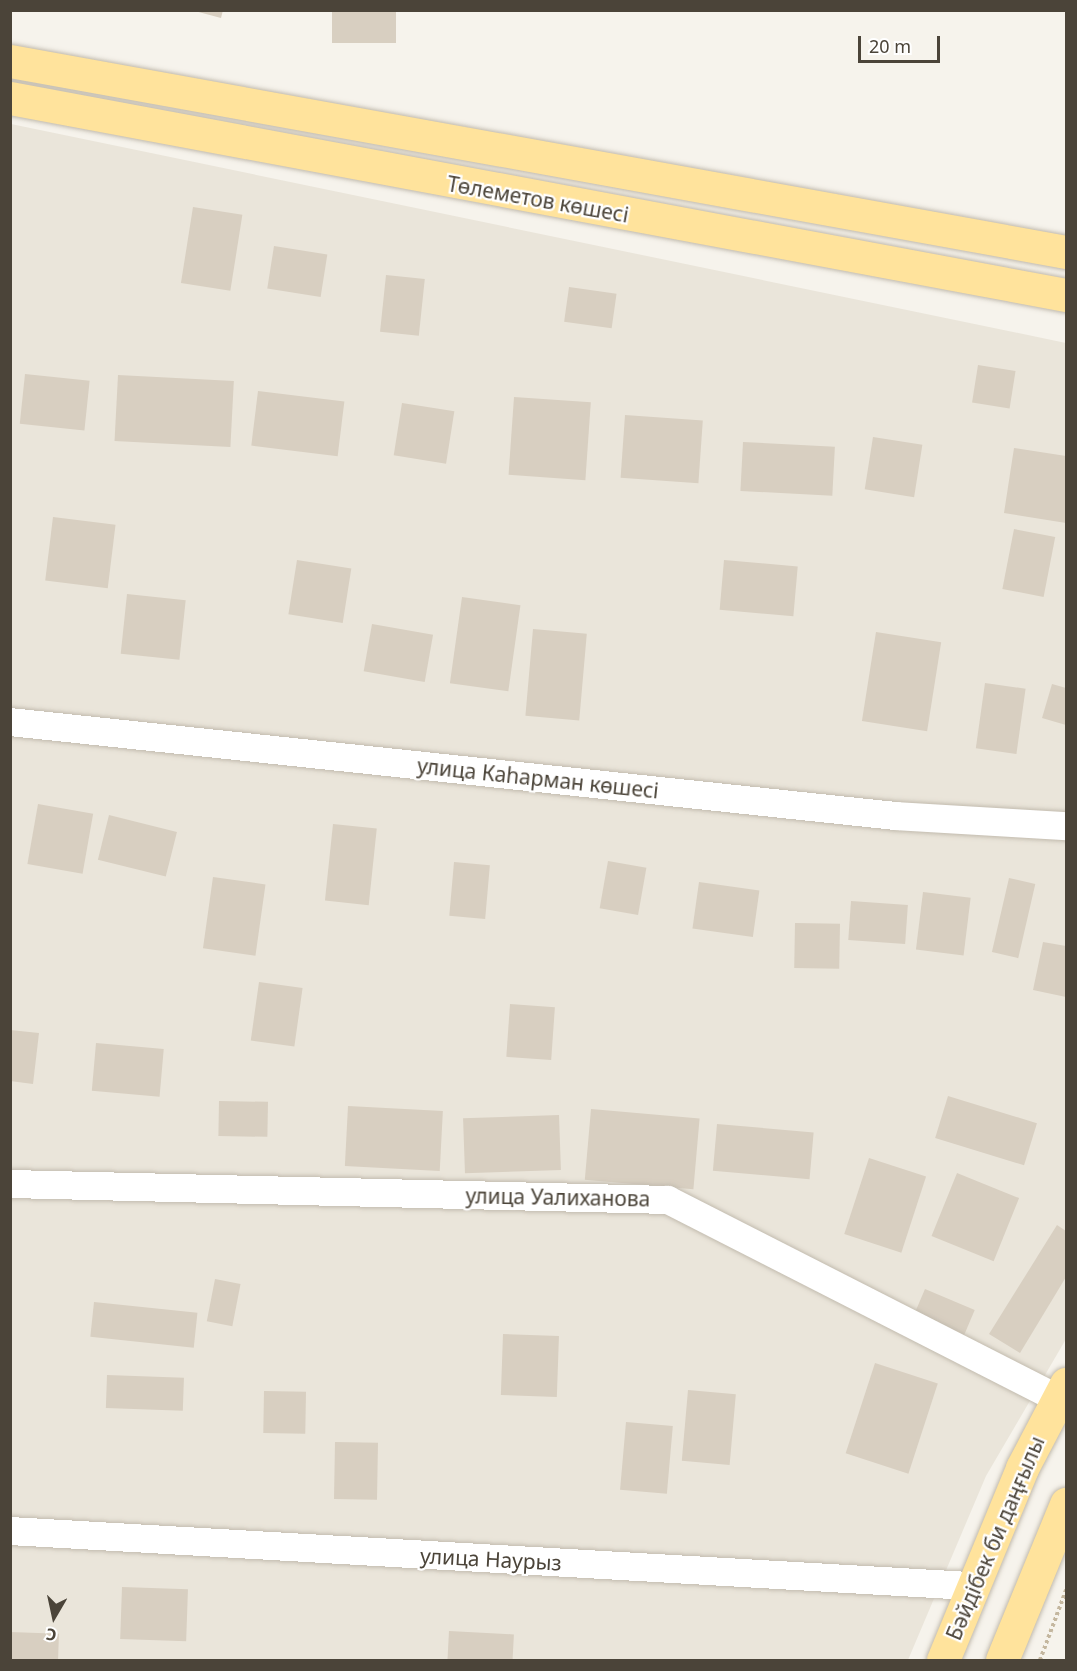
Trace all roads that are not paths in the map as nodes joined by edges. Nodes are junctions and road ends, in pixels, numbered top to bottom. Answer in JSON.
{"nodes":[{"id":1,"x":10,"y":61,"type":"edge"},
{"id":2,"x":10,"y":98,"type":"edge"},
{"id":3,"x":1066,"y":252,"type":"edge"},
{"id":4,"x":1066,"y":295,"type":"edge"},
{"id":5,"x":10,"y":722,"type":"edge"},
{"id":6,"x":1066,"y":826,"type":"edge"},
{"id":7,"x":10,"y":1184,"type":"edge"},
{"id":8,"x":1062,"y":1392,"type":"edge"},
{"id":9,"x":1066,"y":1504,"type":"edge"},
{"id":10,"x":10,"y":1531,"type":"edge"},
{"id":11,"x":971,"y":1586,"type":"junction"},
{"id":12,"x":943,"y":1660,"type":"edge"},
{"id":13,"x":1002,"y":1660,"type":"edge"}],
"edges":[{"from":1,"to":3,"type":"main road","name":"Төлеметов көшесі"},
{"from":2,"to":4,"type":"main road","name":"Төлеметов көшесі"},
{"from":5,"to":6,"type":"street","name":"улица Каһарман көшесі"},
{"from":7,"to":8,"type":"street","name":"улица Уалиханова"},
{"from":8,"to":11,"type":"main road","name":"Бәйдібек би даңғылы"},
{"from":9,"to":13,"type":"main road"},
{"from":10,"to":11,"type":"street","name":"улица Наурыз"},
{"from":11,"to":12,"type":"main road","name":"Бәйдібек би даңғылы"}]}
